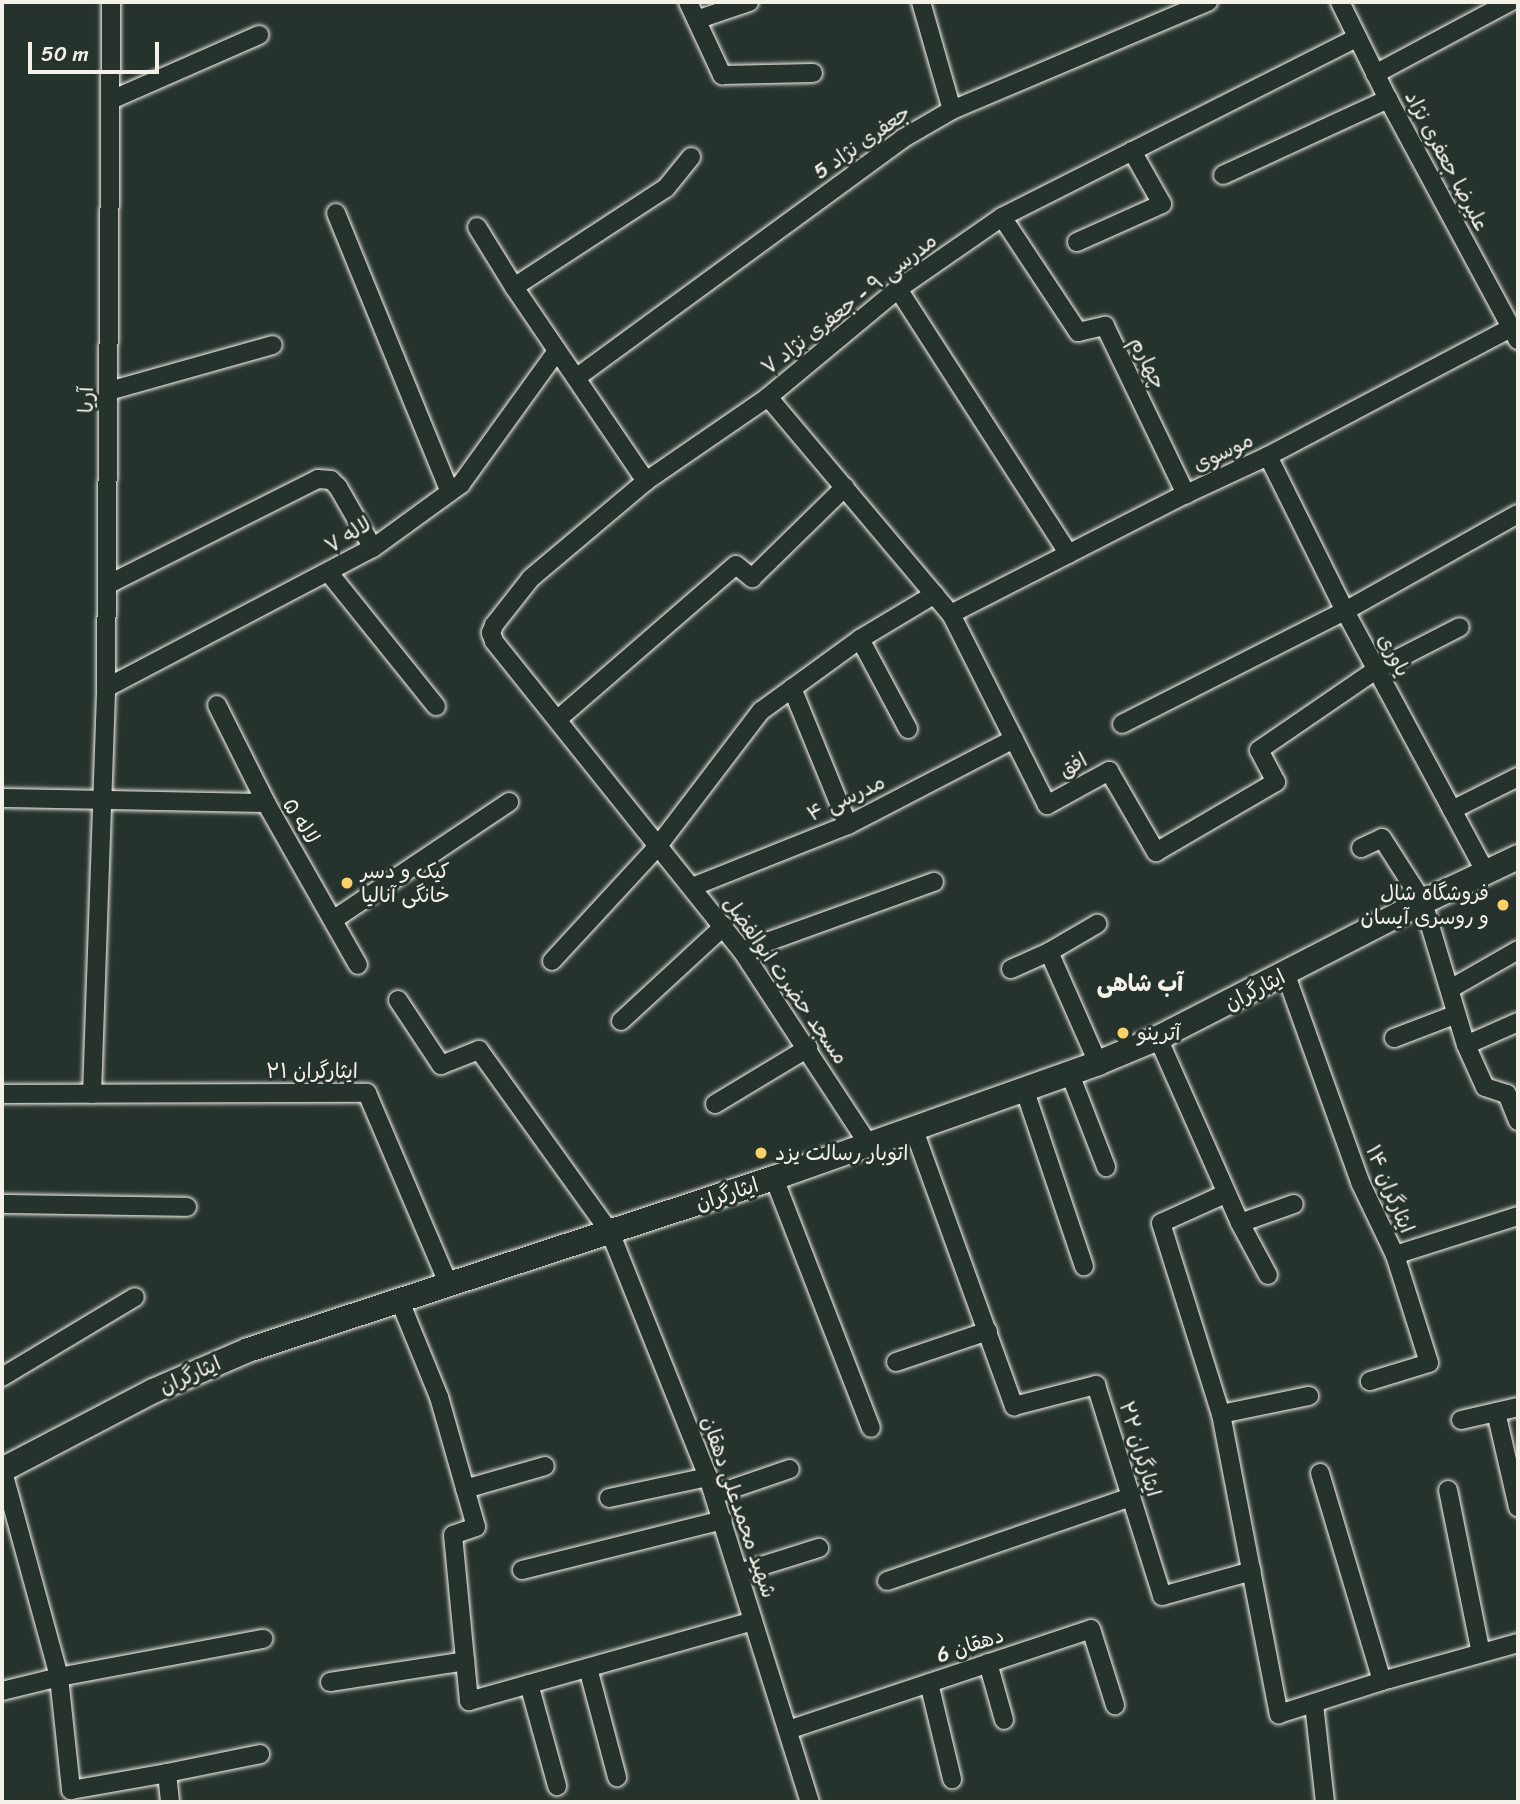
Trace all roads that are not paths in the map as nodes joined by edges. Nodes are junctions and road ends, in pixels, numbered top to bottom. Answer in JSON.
{"nodes":[{"id":1,"x":111,"y":2,"type":"edge"},
{"id":2,"x":688,"y":2,"type":"edge"},
{"id":3,"x":749,"y":2,"type":"edge"},
{"id":4,"x":921,"y":2,"type":"edge"},
{"id":5,"x":1208,"y":2,"type":"edge"},
{"id":6,"x":1340,"y":2,"type":"edge"},
{"id":7,"x":1510,"y":2,"type":"edge"},
{"id":8,"x":699,"y":19,"type":"junction"},
{"id":9,"x":259,"y":35,"type":"dead end"},
{"id":10,"x":1357,"y":38,"type":"junction"},
{"id":11,"x":813,"y":73,"type":"dead end"},
{"id":12,"x":1375,"y":74,"type":"junction"},
{"id":13,"x":1388,"y":99,"type":"junction"},
{"id":14,"x":111,"y":100,"type":"junction"},
{"id":15,"x":952,"y":110,"type":"junction"},
{"id":16,"x":1132,"y":151,"type":"junction"},
{"id":17,"x":691,"y":156,"type":"dead end"},
{"id":18,"x":1223,"y":175,"type":"dead end"},
{"id":19,"x":336,"y":213,"type":"dead end"},
{"id":20,"x":1002,"y":217,"type":"junction"},
{"id":21,"x":477,"y":226,"type":"dead end"},
{"id":22,"x":1077,"y":242,"type":"dead end"},
{"id":23,"x":514,"y":287,"type":"junction"},
{"id":24,"x":898,"y":289,"type":"junction"},
{"id":25,"x":1515,"y":334,"type":"edge"},
{"id":26,"x":273,"y":345,"type":"dead end"},
{"id":27,"x":557,"y":351,"type":"junction"},
{"id":28,"x":576,"y":378,"type":"junction"},
{"id":29,"x":109,"y":391,"type":"junction"},
{"id":30,"x":768,"y":397,"type":"junction"},
{"id":31,"x":1268,"y":456,"type":"junction"},
{"id":32,"x":646,"y":481,"type":"junction"},
{"id":33,"x":845,"y":487,"type":"junction"},
{"id":34,"x":450,"y":492,"type":"junction"},
{"id":35,"x":1186,"y":494,"type":"junction"},
{"id":36,"x":1518,"y":514,"type":"edge"},
{"id":37,"x":373,"y":548,"type":"junction"},
{"id":38,"x":1069,"y":554,"type":"junction"},
{"id":39,"x":329,"y":573,"type":"junction"},
{"id":40,"x":107,"y":585,"type":"junction"},
{"id":41,"x":935,"y":594,"type":"junction"},
{"id":42,"x":1345,"y":611,"type":"junction"},
{"id":43,"x":951,"y":614,"type":"junction"},
{"id":44,"x":1460,"y":627,"type":"dead end"},
{"id":45,"x":491,"y":633,"type":"joint"},
{"id":46,"x":860,"y":639,"type":"junction"},
{"id":47,"x":1376,"y":670,"type":"junction"},
{"id":48,"x":106,"y":688,"type":"junction"},
{"id":49,"x":792,"y":688,"type":"junction"},
{"id":50,"x":216,"y":705,"type":"dead end"},
{"id":51,"x":436,"y":706,"type":"dead end"},
{"id":52,"x":558,"y":719,"type":"junction"},
{"id":53,"x":1122,"y":724,"type":"dead end"},
{"id":54,"x":908,"y":729,"type":"dead end"},
{"id":55,"x":1014,"y":739,"type":"junction"},
{"id":56,"x":1518,"y":777,"type":"edge"},
{"id":57,"x":2,"y":798,"type":"edge"},
{"id":58,"x":104,"y":798,"type":"junction"},
{"id":59,"x":509,"y":802,"type":"dead end"},
{"id":60,"x":266,"y":803,"type":"junction"},
{"id":61,"x":1452,"y":810,"type":"junction"},
{"id":62,"x":848,"y":825,"type":"junction"},
{"id":63,"x":658,"y":846,"type":"junction"},
{"id":64,"x":1360,"y":848,"type":"dead end"},
{"id":65,"x":1518,"y":857,"type":"edge"},
{"id":66,"x":1485,"y":872,"type":"junction"},
{"id":67,"x":934,"y":881,"type":"dead end"},
{"id":68,"x":692,"y":887,"type":"junction"},
{"id":69,"x":1423,"y":902,"type":"junction"},
{"id":70,"x":333,"y":920,"type":"junction"},
{"id":71,"x":1097,"y":924,"type":"dead end"},
{"id":72,"x":724,"y":926,"type":"junction"},
{"id":73,"x":1518,"y":950,"type":"edge"},
{"id":74,"x":743,"y":951,"type":"junction"},
{"id":75,"x":1049,"y":952,"type":"junction"},
{"id":76,"x":552,"y":961,"type":"dead end"},
{"id":77,"x":358,"y":965,"type":"dead end"},
{"id":78,"x":1011,"y":969,"type":"dead end"},
{"id":79,"x":1286,"y":975,"type":"junction"},
{"id":80,"x":1450,"y":989,"type":"junction"},
{"id":81,"x":398,"y":1000,"type":"dead end"},
{"id":82,"x":1457,"y":1014,"type":"junction"},
{"id":83,"x":621,"y":1021,"type":"dead end"},
{"id":84,"x":1518,"y":1022,"type":"edge"},
{"id":85,"x":1158,"y":1038,"type":"junction"},
{"id":86,"x":1394,"y":1038,"type":"dead end"},
{"id":87,"x":1466,"y":1045,"type":"junction"},
{"id":88,"x":808,"y":1048,"type":"junction"},
{"id":89,"x":1098,"y":1063,"type":"junction"},
{"id":90,"x":1070,"y":1074,"type":"junction"},
{"id":91,"x":1025,"y":1091,"type":"junction"},
{"id":92,"x":2,"y":1094,"type":"edge"},
{"id":93,"x":92,"y":1094,"type":"junction"},
{"id":94,"x":715,"y":1104,"type":"dead end"},
{"id":95,"x":1518,"y":1121,"type":"edge"},
{"id":96,"x":914,"y":1130,"type":"junction"},
{"id":97,"x":869,"y":1145,"type":"junction"},
{"id":98,"x":1105,"y":1167,"type":"dead end"},
{"id":99,"x":774,"y":1178,"type":"junction"},
{"id":100,"x":1225,"y":1195,"type":"junction"},
{"id":101,"x":2,"y":1203,"type":"edge"},
{"id":102,"x":1294,"y":1204,"type":"dead end"},
{"id":103,"x":187,"y":1207,"type":"dead end"},
{"id":104,"x":1518,"y":1216,"type":"edge"},
{"id":105,"x":1240,"y":1223,"type":"junction"},
{"id":106,"x":610,"y":1232,"type":"junction"},
{"id":107,"x":1395,"y":1255,"type":"junction"},
{"id":108,"x":1084,"y":1266,"type":"dead end"},
{"id":109,"x":1268,"y":1275,"type":"dead end"},
{"id":110,"x":448,"y":1283,"type":"junction"},
{"id":111,"x":135,"y":1297,"type":"dead end"},
{"id":112,"x":399,"y":1299,"type":"junction"},
{"id":113,"x":988,"y":1331,"type":"junction"},
{"id":114,"x":896,"y":1362,"type":"dead end"},
{"id":115,"x":2,"y":1377,"type":"edge"},
{"id":116,"x":1370,"y":1381,"type":"dead end"},
{"id":117,"x":1309,"y":1396,"type":"dead end"},
{"id":118,"x":1518,"y":1408,"type":"edge"},
{"id":119,"x":1496,"y":1412,"type":"junction"},
{"id":120,"x":1221,"y":1414,"type":"junction"},
{"id":121,"x":1461,"y":1420,"type":"dead end"},
{"id":122,"x":872,"y":1428,"type":"dead end"},
{"id":123,"x":545,"y":1466,"type":"dead end"},
{"id":124,"x":2,"y":1469,"type":"edge"},
{"id":125,"x":790,"y":1469,"type":"dead end"},
{"id":126,"x":1320,"y":1473,"type":"dead end"},
{"id":127,"x":708,"y":1477,"type":"junction"},
{"id":128,"x":465,"y":1489,"type":"junction"},
{"id":129,"x":1448,"y":1490,"type":"dead end"},
{"id":130,"x":714,"y":1494,"type":"junction"},
{"id":131,"x":1131,"y":1497,"type":"junction"},
{"id":132,"x":609,"y":1498,"type":"dead end"},
{"id":133,"x":1518,"y":1507,"type":"edge"},
{"id":134,"x":723,"y":1520,"type":"junction"},
{"id":135,"x":819,"y":1548,"type":"dead end"},
{"id":136,"x":522,"y":1570,"type":"dead end"},
{"id":137,"x":1252,"y":1571,"type":"junction"},
{"id":138,"x":738,"y":1573,"type":"junction"},
{"id":139,"x":887,"y":1581,"type":"dead end"},
{"id":140,"x":753,"y":1621,"type":"junction"},
{"id":141,"x":262,"y":1639,"type":"dead end"},
{"id":142,"x":1518,"y":1643,"type":"edge"},
{"id":143,"x":1481,"y":1653,"type":"junction"},
{"id":144,"x":465,"y":1661,"type":"junction"},
{"id":145,"x":988,"y":1663,"type":"junction"},
{"id":146,"x":588,"y":1668,"type":"junction"},
{"id":147,"x":59,"y":1677,"type":"junction"},
{"id":148,"x":1382,"y":1681,"type":"junction"},
{"id":149,"x":330,"y":1682,"type":"dead end"},
{"id":150,"x":929,"y":1683,"type":"junction"},
{"id":151,"x":529,"y":1684,"type":"junction"},
{"id":152,"x":2,"y":1692,"type":"edge"},
{"id":153,"x":1314,"y":1704,"type":"junction"},
{"id":154,"x":1115,"y":1705,"type":"dead end"},
{"id":155,"x":1004,"y":1720,"type":"dead end"},
{"id":156,"x":788,"y":1730,"type":"junction"},
{"id":157,"x":260,"y":1754,"type":"dead end"},
{"id":158,"x":167,"y":1773,"type":"junction"},
{"id":159,"x":617,"y":1777,"type":"dead end"},
{"id":160,"x":952,"y":1779,"type":"dead end"},
{"id":161,"x":557,"y":1786,"type":"dead end"},
{"id":162,"x":170,"y":1802,"type":"edge"},
{"id":163,"x":810,"y":1802,"type":"edge"},
{"id":164,"x":1325,"y":1802,"type":"edge"}],
"edges":[{"from":1,"to":14,"type":"street","name":"آریا"},
{"from":2,"to":8,"type":"street"},
{"from":3,"to":8,"type":"street"},
{"from":4,"to":15,"type":"street"},
{"from":5,"to":15,"type":"street","name":"جعفری نژاد 5"},
{"from":6,"to":10,"type":"street","name":"علیرضا جعفری نژاد"},
{"from":7,"to":12,"type":"street"},
{"from":8,"to":11,"type":"street"},
{"from":9,"to":14,"type":"street"},
{"from":10,"to":12,"type":"street","name":"علیرضا جعفری نژاد"},
{"from":10,"to":16,"type":"street","name":"مدرسی ۹ - جعفری نژاد ۷"},
{"from":12,"to":13,"type":"street","name":"علیرضا جعفری نژاد"},
{"from":13,"to":18,"type":"street"},
{"from":13,"to":25,"type":"street","name":"علیرضا جعفری نژاد"},
{"from":14,"to":29,"type":"street","name":"آریا"},
{"from":15,"to":28,"type":"street","name":"جعفری نژاد 5"},
{"from":16,"to":20,"type":"street","name":"مدرسی ۹ - جعفری نژاد ۷"},
{"from":16,"to":22,"type":"street"},
{"from":17,"to":23,"type":"street"},
{"from":19,"to":34,"type":"street"},
{"from":20,"to":24,"type":"street","name":"مدرسی ۹ - جعفری نژاد ۷"},
{"from":20,"to":35,"type":"street","name":"چهارم"},
{"from":21,"to":23,"type":"street"},
{"from":23,"to":27,"type":"street"},
{"from":24,"to":30,"type":"street","name":"مدرسی ۹ - جعفری نژاد ۷"},
{"from":24,"to":38,"type":"street"},
{"from":25,"to":31,"type":"street","name":"موسوی"},
{"from":26,"to":29,"type":"street"},
{"from":27,"to":28,"type":"street"},
{"from":27,"to":34,"type":"street","name":"لاله ۷"},
{"from":28,"to":32,"type":"street"},
{"from":29,"to":40,"type":"street","name":"آریا"},
{"from":30,"to":32,"type":"street","name":"مدرسی ۹ - جعفری نژاد ۷"},
{"from":30,"to":33,"type":"street","name":"افق"},
{"from":31,"to":35,"type":"street","name":"موسوی"},
{"from":31,"to":42,"type":"street","name":"یاوری"},
{"from":32,"to":45,"type":"street","name":"مدرسی ۹ - جعفری نژاد ۷"},
{"from":33,"to":41,"type":"street","name":"افق"},
{"from":33,"to":52,"type":"street"},
{"from":34,"to":37,"type":"street","name":"لاله ۷"},
{"from":35,"to":38,"type":"street","name":"موسوی"},
{"from":36,"to":42,"type":"street"},
{"from":37,"to":39,"type":"street","name":"لاله ۷"},
{"from":37,"to":40,"type":"street"},
{"from":38,"to":43,"type":"street","name":"موسوی"},
{"from":39,"to":48,"type":"street","name":"لاله ۷"},
{"from":39,"to":51,"type":"street"},
{"from":40,"to":48,"type":"street","name":"آریا"},
{"from":41,"to":43,"type":"street","name":"افق"},
{"from":41,"to":46,"type":"street"},
{"from":42,"to":47,"type":"street","name":"یاوری"},
{"from":42,"to":53,"type":"street"},
{"from":43,"to":55,"type":"street","name":"افق"},
{"from":44,"to":47,"type":"street"},
{"from":45,"to":52,"type":"street","name":"مسجد حضرت ابوالفضل"},
{"from":46,"to":49,"type":"street"},
{"from":46,"to":54,"type":"street"},
{"from":47,"to":55,"type":"street","name":"افق"},
{"from":47,"to":61,"type":"street","name":"یاوری"},
{"from":48,"to":58,"type":"street","name":"آریا"},
{"from":49,"to":62,"type":"street"},
{"from":49,"to":63,"type":"street"},
{"from":50,"to":60,"type":"street"},
{"from":52,"to":63,"type":"street","name":"مسجد حضرت ابوالفضل"},
{"from":55,"to":62,"type":"street","name":"مدرسی ۴"},
{"from":56,"to":61,"type":"street"},
{"from":57,"to":58,"type":"street","name":"لاله ۵"},
{"from":58,"to":60,"type":"street","name":"لاله ۵"},
{"from":58,"to":93,"type":"street","name":"آریا"},
{"from":59,"to":70,"type":"street"},
{"from":60,"to":70,"type":"street","name":"لاله ۵"},
{"from":61,"to":66,"type":"street","name":"یاوری"},
{"from":62,"to":68,"type":"street","name":"مدرسی ۴"},
{"from":63,"to":68,"type":"street","name":"مسجد حضرت ابوالفضل"},
{"from":63,"to":76,"type":"street"},
{"from":64,"to":69,"type":"street"},
{"from":65,"to":66,"type":"main road","name":"ایثارگران"},
{"from":66,"to":69,"type":"main road","name":"ایثارگران"},
{"from":67,"to":74,"type":"street"},
{"from":68,"to":72,"type":"street","name":"مسجد حضرت ابوالفضل"},
{"from":69,"to":79,"type":"main road","name":"ایثارگران"},
{"from":69,"to":80,"type":"street"},
{"from":70,"to":77,"type":"street","name":"لاله ۵"},
{"from":71,"to":75,"type":"street"},
{"from":72,"to":74,"type":"street","name":"مسجد حضرت ابوالفضل"},
{"from":72,"to":83,"type":"street"},
{"from":73,"to":80,"type":"street"},
{"from":74,"to":88,"type":"street","name":"مسجد حضرت ابوالفضل"},
{"from":75,"to":78,"type":"street"},
{"from":75,"to":89,"type":"street"},
{"from":79,"to":85,"type":"main road","name":"ایثارگران"},
{"from":79,"to":107,"type":"street","name":"ایثارگران ۱۴"},
{"from":80,"to":82,"type":"street"},
{"from":81,"to":106,"type":"street","name":"شهید محمدعلی دهقان"},
{"from":82,"to":86,"type":"street"},
{"from":82,"to":87,"type":"street"},
{"from":84,"to":87,"type":"street"},
{"from":85,"to":89,"type":"main road","name":"ایثارگران"},
{"from":85,"to":100,"type":"street"},
{"from":87,"to":95,"type":"street"},
{"from":88,"to":94,"type":"street"},
{"from":88,"to":97,"type":"street","name":"مسجد حضرت ابوالفضل"},
{"from":89,"to":90,"type":"main road","name":"ایثارگران"},
{"from":90,"to":91,"type":"main road","name":"ایثارگران"},
{"from":90,"to":98,"type":"street"},
{"from":91,"to":96,"type":"main road","name":"ایثارگران"},
{"from":91,"to":108,"type":"street"},
{"from":92,"to":93,"type":"street"},
{"from":93,"to":110,"type":"street","name":"ایثارگران ۲۱"},
{"from":96,"to":97,"type":"main road","name":"ایثارگران"},
{"from":96,"to":113,"type":"street","name":"ایثارگران ۲۲"},
{"from":97,"to":99,"type":"main road","name":"ایثارگران"},
{"from":99,"to":106,"type":"main road","name":"ایثارگران"},
{"from":99,"to":122,"type":"street"},
{"from":100,"to":105,"type":"street"},
{"from":100,"to":120,"type":"street"},
{"from":101,"to":103,"type":"street"},
{"from":102,"to":105,"type":"street"},
{"from":104,"to":107,"type":"street"},
{"from":105,"to":109,"type":"street"},
{"from":106,"to":110,"type":"main road","name":"ایثارگران"},
{"from":106,"to":127,"type":"street","name":"شهید محمدعلی دهقان"},
{"from":107,"to":116,"type":"street","name":"ایثارگران ۱۴"},
{"from":110,"to":112,"type":"main road","name":"ایثارگران"},
{"from":111,"to":115,"type":"street"},
{"from":112,"to":124,"type":"main road","name":"ایثارگران"},
{"from":112,"to":128,"type":"street"},
{"from":113,"to":114,"type":"street"},
{"from":113,"to":131,"type":"street","name":"ایثارگران ۲۲"},
{"from":117,"to":120,"type":"street"},
{"from":118,"to":119,"type":"street"},
{"from":119,"to":121,"type":"street"},
{"from":119,"to":133,"type":"street"},
{"from":120,"to":137,"type":"street"},
{"from":123,"to":128,"type":"street"},
{"from":124,"to":147,"type":"street"},
{"from":125,"to":130,"type":"street"},
{"from":126,"to":148,"type":"street"},
{"from":127,"to":130,"type":"street","name":"شهید محمدعلی دهقان"},
{"from":127,"to":132,"type":"street"},
{"from":128,"to":144,"type":"street"},
{"from":129,"to":143,"type":"street"},
{"from":130,"to":134,"type":"street","name":"شهید محمدعلی دهقان"},
{"from":131,"to":137,"type":"street","name":"ایثارگران ۲۲"},
{"from":131,"to":139,"type":"street"},
{"from":134,"to":136,"type":"street"},
{"from":134,"to":138,"type":"street","name":"شهید محمدعلی دهقان"},
{"from":135,"to":138,"type":"street"},
{"from":137,"to":153,"type":"street"},
{"from":138,"to":140,"type":"street","name":"شهید محمدعلی دهقان"},
{"from":140,"to":146,"type":"street"},
{"from":140,"to":156,"type":"street","name":"شهید محمدعلی دهقان"},
{"from":141,"to":147,"type":"street"},
{"from":142,"to":143,"type":"street"},
{"from":143,"to":148,"type":"street"},
{"from":144,"to":149,"type":"street"},
{"from":144,"to":151,"type":"street"},
{"from":145,"to":150,"type":"street","name":"دهقان 6"},
{"from":145,"to":154,"type":"street","name":"دهقان 6"},
{"from":145,"to":155,"type":"street"},
{"from":146,"to":151,"type":"street"},
{"from":146,"to":159,"type":"street"},
{"from":147,"to":152,"type":"street"},
{"from":147,"to":158,"type":"street"},
{"from":148,"to":153,"type":"street"},
{"from":150,"to":156,"type":"street","name":"دهقان 6"},
{"from":150,"to":160,"type":"street"},
{"from":151,"to":161,"type":"street"},
{"from":153,"to":164,"type":"street"},
{"from":156,"to":163,"type":"street","name":"شهید محمدعلی دهقان"},
{"from":157,"to":158,"type":"street"},
{"from":158,"to":162,"type":"street"}]}
